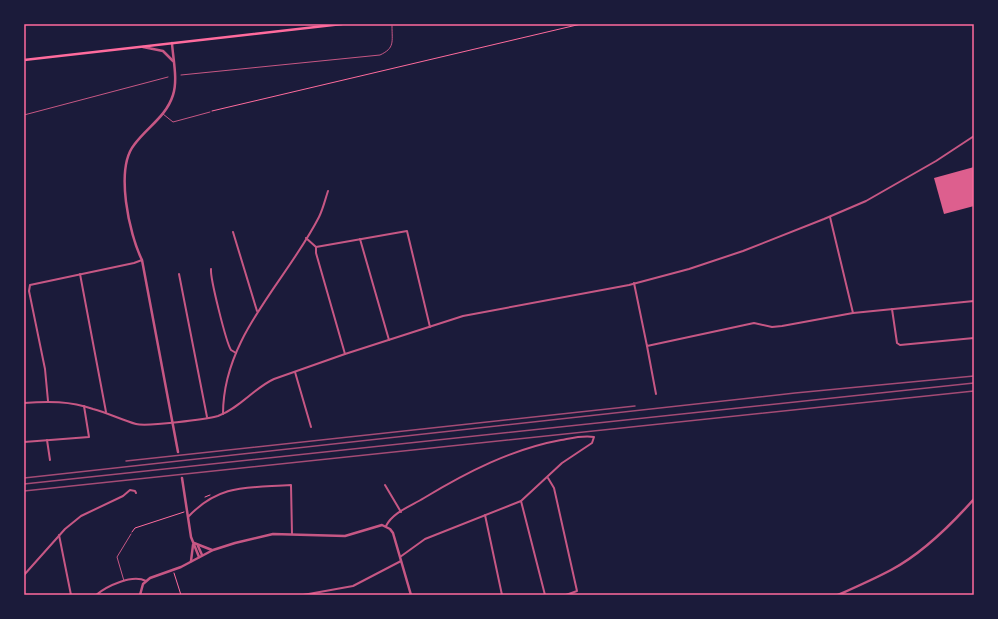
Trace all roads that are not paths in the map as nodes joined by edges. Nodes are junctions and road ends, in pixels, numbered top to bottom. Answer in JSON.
{"nodes":[{"id":1,"x":342,"y":24,"type":"edge"},
{"id":2,"x":392,"y":26,"type":"dead end"},
{"id":3,"x":172,"y":43,"type":"junction"},
{"id":4,"x":139,"y":46,"type":"junction"},
{"id":5,"x":24,"y":60,"type":"edge"},
{"id":6,"x":173,"y":61,"type":"junction"},
{"id":7,"x":181,"y":75,"type":"dead end"},
{"id":8,"x":168,"y":77,"type":"dead end"},
{"id":9,"x":210,"y":112,"type":"road end"},
{"id":10,"x":163,"y":114,"type":"junction"},
{"id":11,"x":24,"y":115,"type":"edge"},
{"id":12,"x":974,"y":136,"type":"edge"},
{"id":13,"x":328,"y":191,"type":"dead end"},
{"id":14,"x":830,"y":217,"type":"junction"},
{"id":15,"x":233,"y":232,"type":"dead end"},
{"id":16,"x":306,"y":238,"type":"junction"},
{"id":17,"x":360,"y":239,"type":"junction"},
{"id":18,"x":316,"y":247,"type":"junction"},
{"id":19,"x":142,"y":260,"type":"junction"},
{"id":20,"x":211,"y":269,"type":"dead end"},
{"id":21,"x":80,"y":274,"type":"junction"},
{"id":22,"x":179,"y":274,"type":"dead end"},
{"id":23,"x":634,"y":283,"type":"junction"},
{"id":24,"x":974,"y":301,"type":"edge"},
{"id":25,"x":892,"y":309,"type":"junction"},
{"id":26,"x":258,"y":311,"type":"junction"},
{"id":27,"x":853,"y":313,"type":"junction"},
{"id":28,"x":430,"y":327,"type":"junction"},
{"id":29,"x":974,"y":338,"type":"edge"},
{"id":30,"x":389,"y":340,"type":"junction"},
{"id":31,"x":647,"y":346,"type":"junction"},
{"id":32,"x":236,"y":353,"type":"junction"},
{"id":33,"x":345,"y":354,"type":"junction"},
{"id":34,"x":295,"y":372,"type":"junction"},
{"id":35,"x":656,"y":394,"type":"dead end"},
{"id":36,"x":48,"y":401,"type":"junction"},
{"id":37,"x":24,"y":403,"type":"edge"},
{"id":38,"x":84,"y":406,"type":"junction"},
{"id":39,"x":106,"y":413,"type":"junction"},
{"id":40,"x":223,"y":414,"type":"junction"},
{"id":41,"x":207,"y":418,"type":"junction"},
{"id":42,"x":173,"y":421,"type":"junction"},
{"id":43,"x":311,"y":427,"type":"dead end"},
{"id":44,"x":47,"y":440,"type":"junction"},
{"id":45,"x":24,"y":442,"type":"edge"},
{"id":46,"x":178,"y":452,"type":"dead end"},
{"id":47,"x":50,"y":460,"type":"dead end"},
{"id":48,"x":182,"y":478,"type":"dead end"},
{"id":49,"x":548,"y":478,"type":"junction"},
{"id":50,"x":385,"y":486,"type":"dead end"},
{"id":51,"x":136,"y":493,"type":"dead end"},
{"id":52,"x":974,"y":499,"type":"edge"},
{"id":53,"x":521,"y":501,"type":"junction"},
{"id":54,"x":401,"y":512,"type":"junction"},
{"id":55,"x":486,"y":515,"type":"junction"},
{"id":56,"x":188,"y":518,"type":"junction"},
{"id":57,"x":386,"y":526,"type":"junction"},
{"id":58,"x":131,"y":534,"type":"road end"},
{"id":59,"x":292,"y":534,"type":"junction"},
{"id":60,"x":59,"y":535,"type":"junction"},
{"id":61,"x":193,"y":543,"type":"junction"},
{"id":62,"x":198,"y":546,"type":"junction"},
{"id":63,"x":212,"y":550,"type":"junction"},
{"id":64,"x":200,"y":556,"type":"junction"},
{"id":65,"x":400,"y":557,"type":"junction"},
{"id":66,"x":191,"y":561,"type":"junction"},
{"id":67,"x":401,"y":561,"type":"junction"},
{"id":68,"x":24,"y":575,"type":"edge"},
{"id":69,"x":146,"y":581,"type":"junction"},
{"id":70,"x":124,"y":582,"type":"junction"},
{"id":71,"x":70,"y":595,"type":"edge"},
{"id":72,"x":96,"y":595,"type":"edge"},
{"id":73,"x":140,"y":595,"type":"edge"},
{"id":74,"x":303,"y":595,"type":"edge"},
{"id":75,"x":411,"y":595,"type":"edge"},
{"id":76,"x":502,"y":595,"type":"edge"},
{"id":77,"x":545,"y":595,"type":"edge"},
{"id":78,"x":566,"y":595,"type":"edge"},
{"id":79,"x":838,"y":595,"type":"edge"}],
"edges":[{"from":1,"to":3,"type":"main road"},
{"from":2,"to":7,"type":"lane"},
{"from":3,"to":4,"type":"main road"},
{"from":3,"to":6,"type":"street"},
{"from":4,"to":5,"type":"main road"},
{"from":4,"to":6,"type":"street"},
{"from":6,"to":10,"type":"street"},
{"from":8,"to":11,"type":"lane"},
{"from":9,"to":10,"type":"lane"},
{"from":10,"to":19,"type":"street"},
{"from":12,"to":14,"type":"street"},
{"from":13,"to":16,"type":"street"},
{"from":14,"to":23,"type":"street"},
{"from":14,"to":27,"type":"street"},
{"from":15,"to":26,"type":"street"},
{"from":16,"to":18,"type":"street"},
{"from":16,"to":26,"type":"street"},
{"from":17,"to":18,"type":"street"},
{"from":17,"to":28,"type":"street"},
{"from":17,"to":30,"type":"street"},
{"from":18,"to":33,"type":"street"},
{"from":19,"to":21,"type":"street"},
{"from":19,"to":42,"type":"street"},
{"from":20,"to":32,"type":"street"},
{"from":21,"to":36,"type":"street"},
{"from":21,"to":39,"type":"street"},
{"from":22,"to":41,"type":"street"},
{"from":23,"to":28,"type":"street"},
{"from":23,"to":31,"type":"street"},
{"from":24,"to":25,"type":"street"},
{"from":25,"to":27,"type":"street"},
{"from":25,"to":29,"type":"street"},
{"from":26,"to":32,"type":"street"},
{"from":27,"to":31,"type":"street"},
{"from":28,"to":30,"type":"street"},
{"from":30,"to":33,"type":"street"},
{"from":31,"to":35,"type":"street"},
{"from":32,"to":40,"type":"street"},
{"from":33,"to":34,"type":"street"},
{"from":34,"to":40,"type":"street"},
{"from":34,"to":43,"type":"street"},
{"from":36,"to":37,"type":"street"},
{"from":36,"to":38,"type":"street"},
{"from":38,"to":39,"type":"street"},
{"from":38,"to":44,"type":"street"},
{"from":39,"to":42,"type":"street"},
{"from":40,"to":41,"type":"street"},
{"from":41,"to":42,"type":"street"},
{"from":42,"to":46,"type":"street"},
{"from":44,"to":45,"type":"street"},
{"from":44,"to":47,"type":"street"},
{"from":48,"to":56,"type":"street"},
{"from":49,"to":53,"type":"street"},
{"from":49,"to":54,"type":"street"},
{"from":49,"to":78,"type":"street"},
{"from":50,"to":54,"type":"street"},
{"from":51,"to":60,"type":"street"},
{"from":52,"to":79,"type":"street"},
{"from":53,"to":55,"type":"street"},
{"from":53,"to":77,"type":"street"},
{"from":54,"to":57,"type":"street"},
{"from":55,"to":65,"type":"street"},
{"from":55,"to":76,"type":"street"},
{"from":56,"to":59,"type":"street"},
{"from":56,"to":61,"type":"street"},
{"from":57,"to":59,"type":"street"},
{"from":57,"to":65,"type":"street"},
{"from":58,"to":70,"type":"lane"},
{"from":59,"to":63,"type":"street"},
{"from":60,"to":68,"type":"street"},
{"from":60,"to":71,"type":"street"},
{"from":61,"to":62,"type":"street"},
{"from":61,"to":64,"type":"street"},
{"from":61,"to":66,"type":"street"},
{"from":62,"to":63,"type":"street"},
{"from":62,"to":64,"type":"street"},
{"from":63,"to":64,"type":"street"},
{"from":64,"to":66,"type":"street"},
{"from":65,"to":67,"type":"street"},
{"from":66,"to":69,"type":"street"},
{"from":67,"to":74,"type":"street"},
{"from":67,"to":75,"type":"street"},
{"from":69,"to":70,"type":"street"},
{"from":69,"to":73,"type":"street"},
{"from":70,"to":72,"type":"street"}]}
